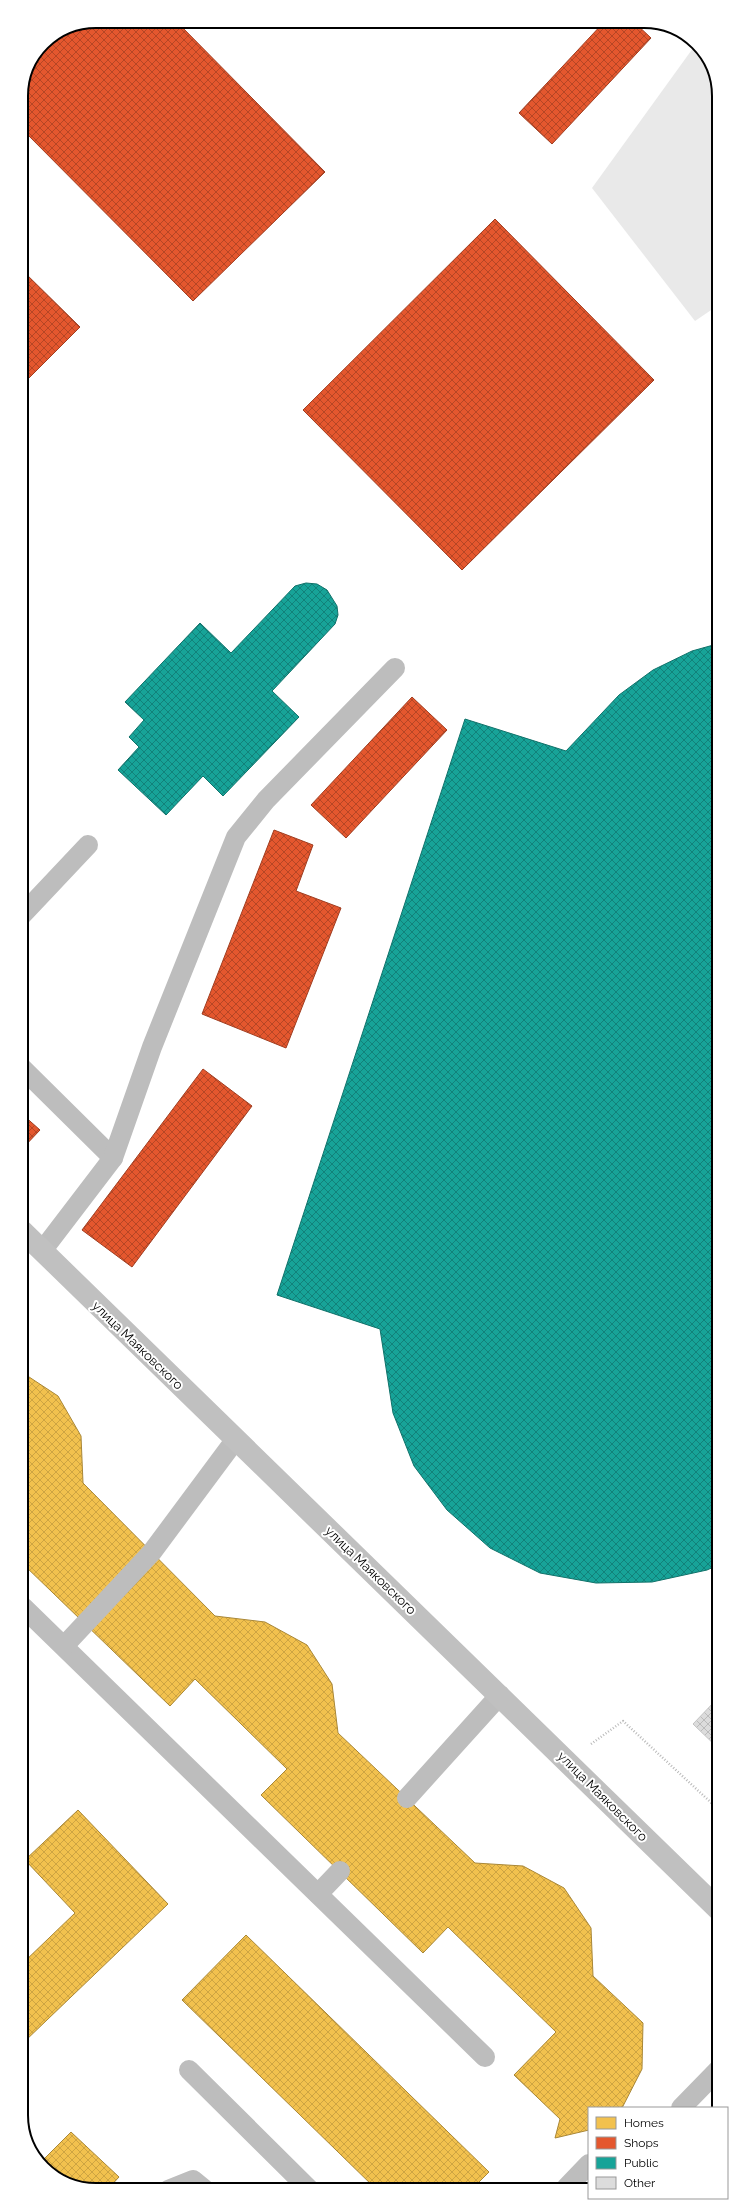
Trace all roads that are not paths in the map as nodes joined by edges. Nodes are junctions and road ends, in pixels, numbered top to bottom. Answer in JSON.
{"nodes":[{"id":1,"x":395,"y":668,"type":"dead end"},
{"id":2,"x":88,"y":845,"type":"dead end"},
{"id":3,"x":28,"y":909,"type":"edge"},
{"id":4,"x":28,"y":1074,"type":"edge"},
{"id":5,"x":113,"y":1158,"type":"junction"},
{"id":6,"x":28,"y":1237,"type":"edge"},
{"id":7,"x":42,"y":1251,"type":"junction"},
{"id":8,"x":236,"y":1439,"type":"junction"},
{"id":9,"x":28,"y":1612,"type":"edge"},
{"id":10,"x":64,"y":1646,"type":"junction"},
{"id":11,"x":500,"y":1695,"type":"junction"},
{"id":12,"x":407,"y":1798,"type":"dead end"},
{"id":13,"x":340,"y":1871,"type":"dead end"},
{"id":14,"x":318,"y":1894,"type":"junction"},
{"id":15,"x":712,"y":1903,"type":"edge"},
{"id":16,"x":485,"y":2057,"type":"dead end"},
{"id":17,"x":189,"y":2070,"type":"dead end"},
{"id":18,"x":712,"y":2076,"type":"edge"},
{"id":19,"x":682,"y":2107,"type":"edge"},
{"id":20,"x":588,"y":2165,"type":"edge"},
{"id":21,"x":186,"y":2183,"type":"edge"},
{"id":22,"x":197,"y":2183,"type":"edge"},
{"id":23,"x":303,"y":2183,"type":"edge"},
{"id":24,"x":571,"y":2183,"type":"edge"}],
"edges":[{"from":1,"to":5,"type":"lane"},
{"from":2,"to":3,"type":"lane"},
{"from":4,"to":5,"type":"lane"},
{"from":5,"to":7,"type":"lane"},
{"from":6,"to":7,"type":"street","name":"улица Маяковского"},
{"from":7,"to":8,"type":"street","name":"улица Маяковского"},
{"from":8,"to":10,"type":"lane"},
{"from":8,"to":11,"type":"street","name":"улица Маяковского"},
{"from":9,"to":10,"type":"lane"},
{"from":10,"to":14,"type":"lane"},
{"from":11,"to":12,"type":"lane"},
{"from":11,"to":15,"type":"street","name":"улица Маяковского"},
{"from":13,"to":14,"type":"lane"},
{"from":14,"to":16,"type":"lane"},
{"from":17,"to":23,"type":"lane"},
{"from":18,"to":19,"type":"lane"},
{"from":20,"to":24,"type":"lane"},
{"from":21,"to":22,"type":"lane"}]}
